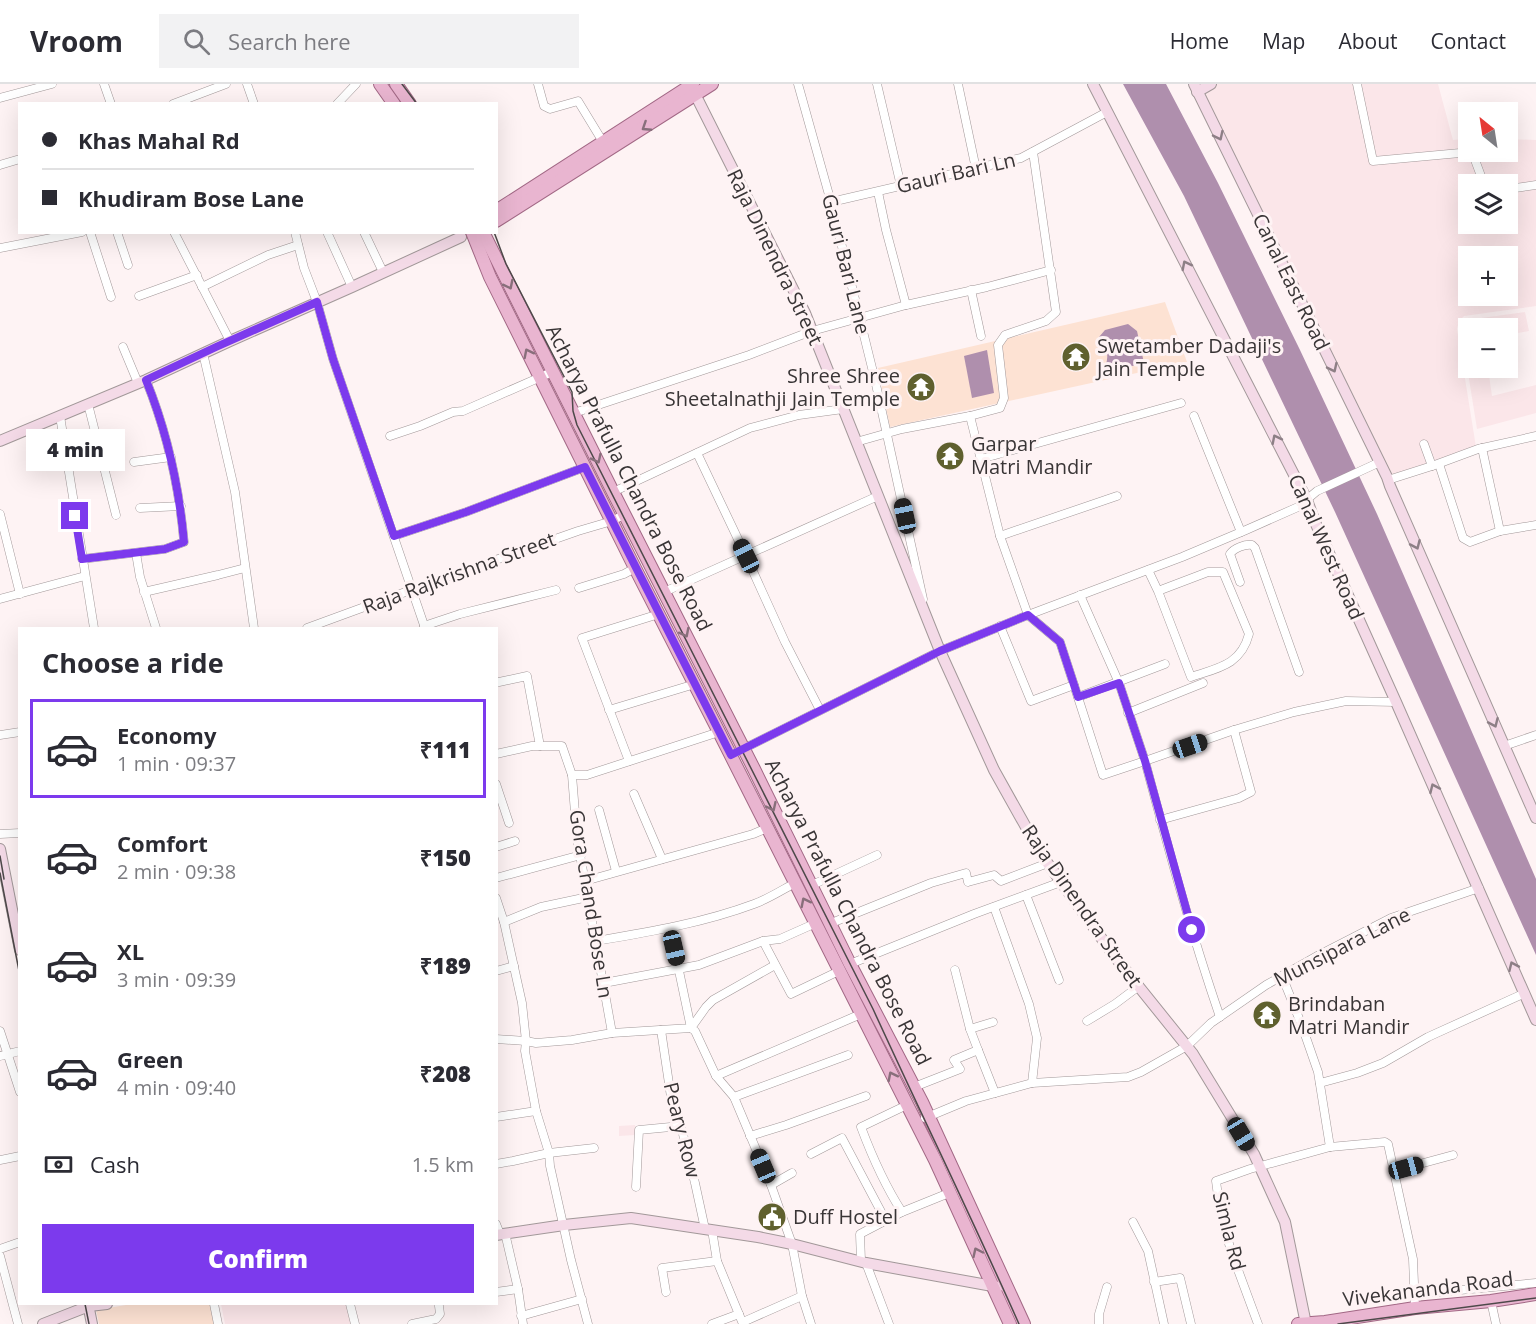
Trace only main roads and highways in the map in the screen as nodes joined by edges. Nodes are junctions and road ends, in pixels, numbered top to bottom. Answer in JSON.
{"nodes":[{"id":1,"x":380,"y":84,"type":"edge"},
{"id":2,"x":396,"y":84,"type":"edge"},
{"id":3,"x":712,"y":84,"type":"edge"},
{"id":4,"x":1093,"y":84,"type":"edge"},
{"id":5,"x":1211,"y":84,"type":"edge"},
{"id":6,"x":692,"y":87,"type":"edge"},
{"id":7,"x":1195,"y":88,"type":"edge"},
{"id":8,"x":393,"y":102,"type":"edge"},
{"id":9,"x":409,"y":102,"type":"edge"},
{"id":10,"x":498,"y":210,"type":"edge"},
{"id":11,"x":498,"y":220,"type":"edge"},
{"id":12,"x":472,"y":234,"type":"edge"},
{"id":13,"x":0,"y":441,"type":"edge"},
{"id":14,"x":1536,"y":818,"type":"edge"},
{"id":15,"x":0,"y":849,"type":"edge"},
{"id":16,"x":18,"y":933,"type":"edge"},
{"id":17,"x":844,"y":968,"type":"junction"},
{"id":18,"x":1536,"y":1020,"type":"edge"},
{"id":19,"x":499,"y":1232,"type":"edge"},
{"id":20,"x":993,"y":1287,"type":"junction"},
{"id":21,"x":1008,"y":1291,"type":"junction"},
{"id":22,"x":1536,"y":1294,"type":"edge"},
{"id":23,"x":89,"y":1305,"type":"edge"},
{"id":24,"x":1323,"y":1323,"type":"edge"},
{"id":25,"x":43,"y":1324,"type":"edge"},
{"id":26,"x":92,"y":1324,"type":"edge"},
{"id":27,"x":1010,"y":1324,"type":"edge"},
{"id":28,"x":1024,"y":1324,"type":"edge"},
{"id":29,"x":1303,"y":1324,"type":"edge"}],
"edges":[{"from":1,"to":8,"type":"main road"},
{"from":2,"to":9,"type":"main road"},
{"from":3,"to":6,"type":"main road"},
{"from":18,"to":4,"type":"main road","name":"Canal West Road","one_way":true},
{"from":5,"to":7,"type":"main road"},
{"from":6,"to":10,"type":"main road"},
{"from":6,"to":11,"type":"main road","one_way":true},
{"from":6,"to":29,"type":"main road","name":"Raja Dinendra Street"},
{"from":7,"to":14,"type":"main road","name":"Canal East Road","one_way":true},
{"from":12,"to":13,"type":"main road"},
{"from":17,"to":12,"type":"main road","name":"Acharya Prafulla Chandra Bose Road","one_way":true},
{"from":12,"to":17,"type":"main road","name":"Acharya Prafulla Chandra Bose Road","one_way":true},
{"from":15,"to":16,"type":"main road"},
{"from":20,"to":17,"type":"main road","name":"Acharya Prafulla Chandra Bose Road","one_way":true},
{"from":17,"to":21,"type":"main road","name":"Acharya Prafulla Chandra Bose Road"},
{"from":19,"to":20,"type":"main road"},
{"from":20,"to":21,"type":"main road"},
{"from":20,"to":27,"type":"main road","name":"Acharya Prafulla Chandra Bose Road"},
{"from":21,"to":28,"type":"main road","name":"Acharya Prafulla Chandra Bose Road"},
{"from":22,"to":24,"type":"main road","name":"Vivekananda Road"},
{"from":23,"to":25,"type":"main road"},
{"from":23,"to":26,"type":"main road"},
{"from":24,"to":29,"type":"main road","name":"Vivekananda Road"}]}
